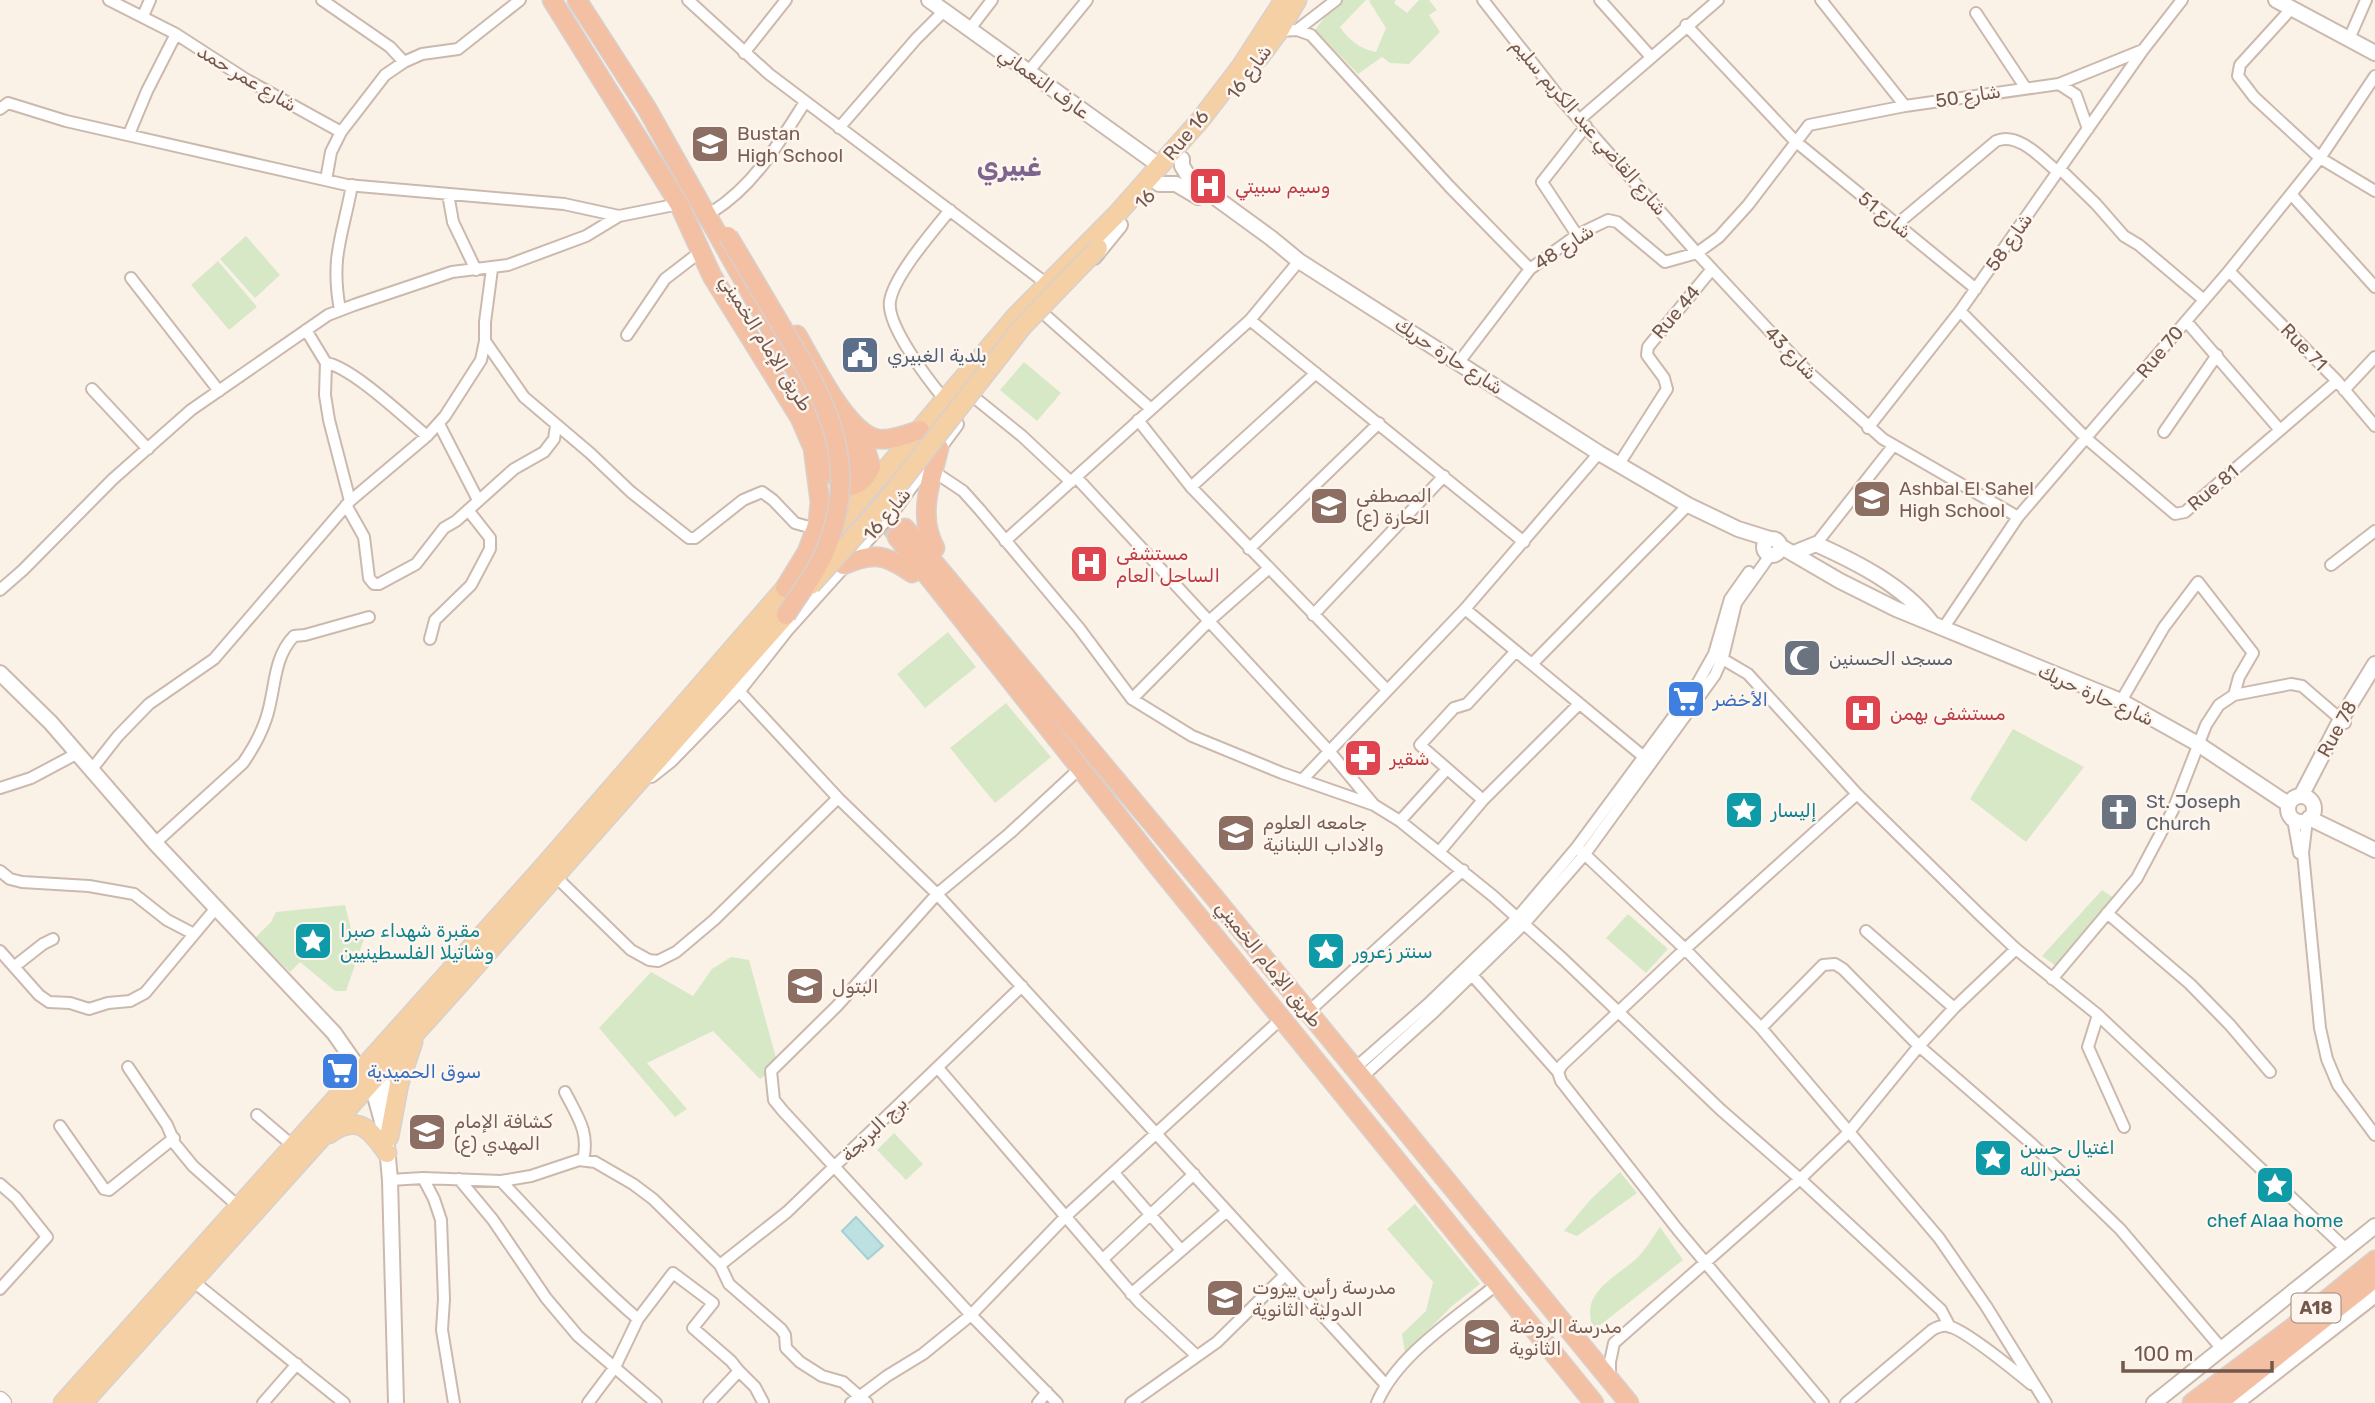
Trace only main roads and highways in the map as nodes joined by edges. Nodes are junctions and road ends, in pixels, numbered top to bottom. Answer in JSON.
{"nodes":[{"id":1,"x":552,"y":0,"type":"edge"},
{"id":2,"x":577,"y":0,"type":"edge"},
{"id":3,"x":1289,"y":0,"type":"edge"},
{"id":4,"x":1163,"y":174,"type":"junction"},
{"id":5,"x":702,"y":212,"type":"junction"},
{"id":6,"x":1098,"y":247,"type":"joint"},
{"id":7,"x":964,"y":377,"type":"junction"},
{"id":8,"x":979,"y":393,"type":"road end"},
{"id":9,"x":845,"y":416,"type":"junction"},
{"id":10,"x":800,"y":418,"type":"junction"},
{"id":11,"x":920,"y":429,"type":"junction"},
{"id":12,"x":939,"y":448,"type":"road end"},
{"id":13,"x":857,"y":472,"type":"tunnel mouth"},
{"id":14,"x":935,"y":548,"type":"junction"},
{"id":15,"x":843,"y":565,"type":"road end"},
{"id":16,"x":912,"y":573,"type":"junction"},
{"id":17,"x":785,"y":588,"type":"junction"},
{"id":18,"x":786,"y":614,"type":"junction"},
{"id":19,"x":1085,"y":743,"type":"junction"},
{"id":20,"x":1097,"y":789,"type":"junction"},
{"id":21,"x":1214,"y":897,"type":"junction"},
{"id":22,"x":1195,"y":911,"type":"junction"},
{"id":23,"x":424,"y":1023,"type":"junction"},
{"id":24,"x":370,"y":1072,"type":"junction"},
{"id":25,"x":318,"y":1142,"type":"junction"},
{"id":26,"x":1486,"y":1230,"type":"junction"},
{"id":27,"x":1465,"y":1247,"type":"junction"},
{"id":28,"x":2375,"y":1260,"type":"edge"},
{"id":29,"x":2375,"y":1278,"type":"edge"},
{"id":30,"x":2260,"y":1361,"type":"junction"},
{"id":31,"x":63,"y":1403,"type":"edge"},
{"id":32,"x":83,"y":1403,"type":"edge"},
{"id":33,"x":1594,"y":1403,"type":"edge"},
{"id":34,"x":1629,"y":1403,"type":"edge"},
{"id":35,"x":2192,"y":1403,"type":"edge"},
{"id":36,"x":2218,"y":1403,"type":"edge"}],
"edges":[{"from":1,"to":5,"type":"highway"},
{"from":2,"to":5,"type":"highway"},
{"from":3,"to":4,"type":"main road","name":"Rue 16"},
{"from":3,"to":4,"type":"main road","name":"شارع 16"},
{"from":4,"to":6,"type":"main road","name":"16"},
{"from":4,"to":7,"type":"main road","name":"شارع 16"},
{"from":5,"to":9,"type":"highway"},
{"from":5,"to":10,"type":"highway"},
{"from":5,"to":13,"type":"highway","name":"طريق الإمام الخميني"},
{"from":5,"to":18,"type":"highway","bridge":true},
{"from":6,"to":18,"type":"main road","name":"شارع 16","bridge":true},
{"from":7,"to":8,"type":"main road"},
{"from":7,"to":11,"type":"main road","name":"شارع 16"},
{"from":9,"to":10,"type":"highway"},
{"from":9,"to":11,"type":"highway"},
{"from":10,"to":17,"type":"highway"},
{"from":11,"to":17,"type":"main road","name":"شارع 16"},
{"from":12,"to":14,"type":"highway"},
{"from":14,"to":16,"type":"highway"},
{"from":14,"to":19,"type":"highway"},
{"from":15,"to":16,"type":"highway"},
{"from":16,"to":20,"type":"highway"},
{"from":17,"to":24,"type":"main road","name":"شارع 16"},
{"from":18,"to":23,"type":"main road","name":"شارع 16"},
{"from":19,"to":20,"type":"highway","name":"طريق الإمام الخميني"},
{"from":19,"to":21,"type":"highway","name":"طريق الإمام الخميني"},
{"from":20,"to":22,"type":"highway","name":"طريق الإمام الخميني"},
{"from":21,"to":22,"type":"highway"},
{"from":21,"to":26,"type":"highway","name":"طريق الإمام الخميني"},
{"from":22,"to":27,"type":"highway","name":"طريق الإمام الخميني"},
{"from":23,"to":24,"type":"main road"},
{"from":23,"to":25,"type":"main road"},
{"from":24,"to":25,"type":"main road"},
{"from":24,"to":31,"type":"main road"},
{"from":25,"to":32,"type":"main road"},
{"from":26,"to":27,"type":"highway"},
{"from":26,"to":34,"type":"highway","name":"طريق الإمام الخميني"},
{"from":27,"to":33,"type":"highway","name":"طريق الإمام الخميني"},
{"from":28,"to":30,"type":"highway","number":"A18"},
{"from":29,"to":30,"type":"highway","number":"A18"},
{"from":30,"to":35,"type":"highway","number":"A18"},
{"from":30,"to":36,"type":"highway","number":"A18"}]}
